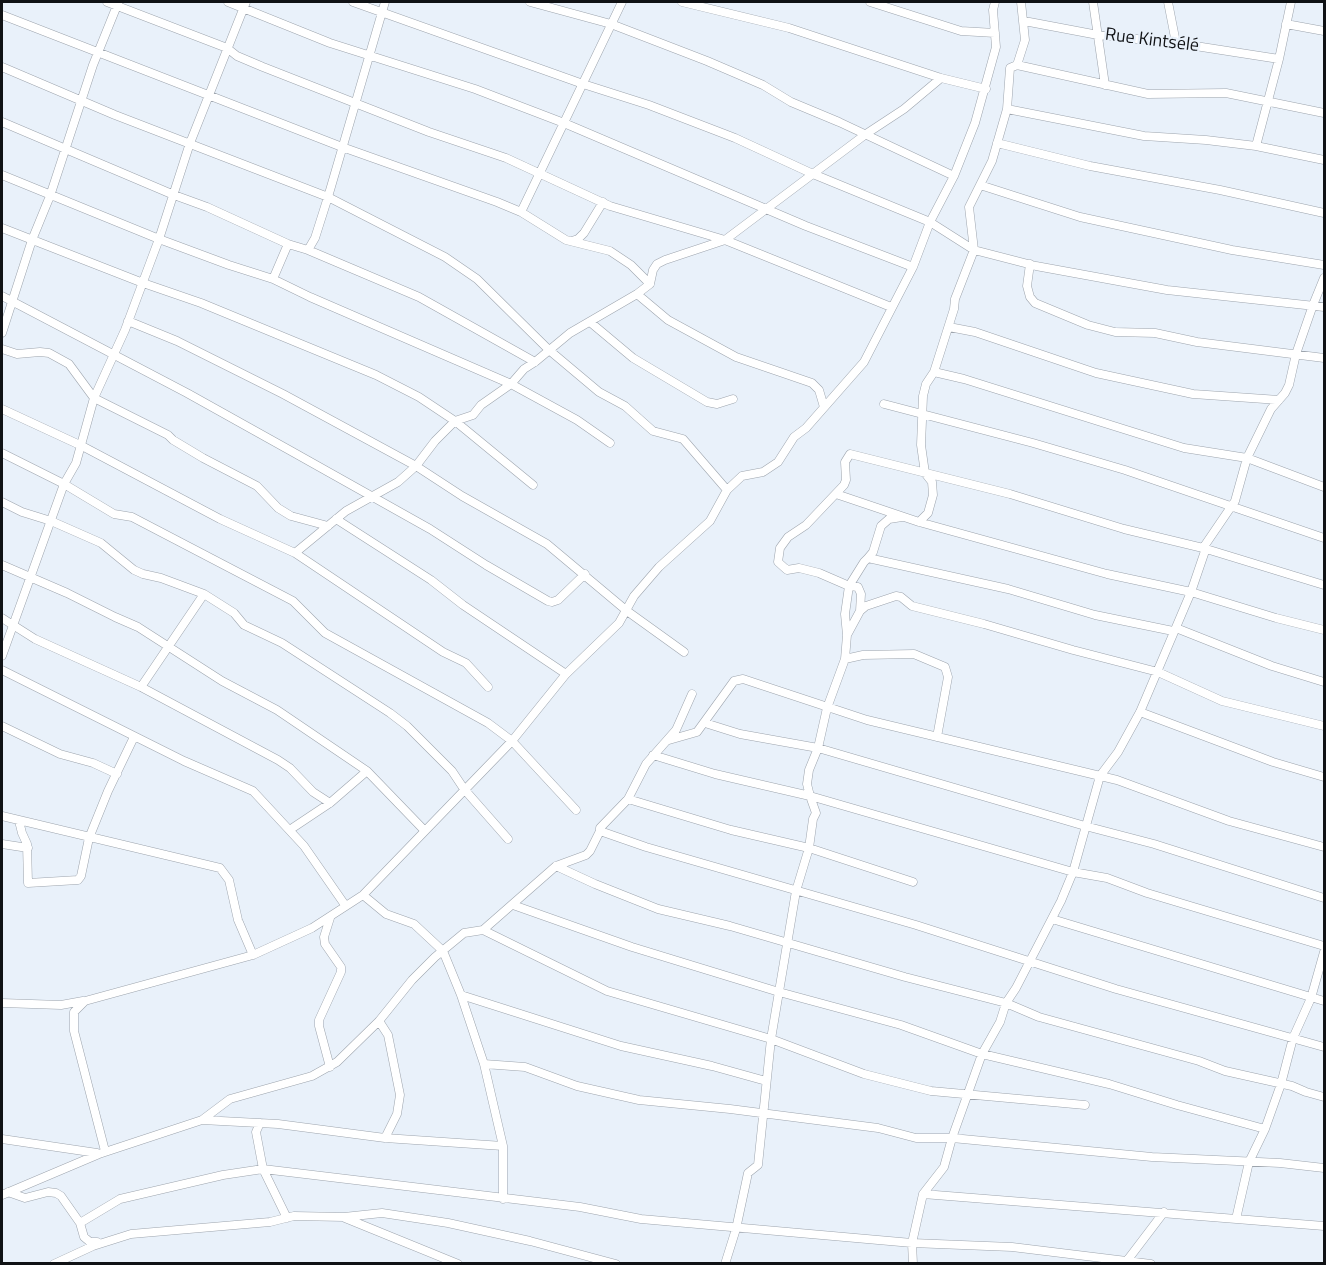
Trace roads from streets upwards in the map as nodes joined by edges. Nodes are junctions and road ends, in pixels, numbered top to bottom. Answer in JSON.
{"nodes":[{"id":1,"x":107,"y":2,"type":"edge"},
{"id":2,"x":228,"y":2,"type":"edge"},
{"id":3,"x":353,"y":2,"type":"edge"},
{"id":4,"x":385,"y":2,"type":"edge"},
{"id":5,"x":530,"y":2,"type":"edge"},
{"id":6,"x":622,"y":2,"type":"edge"},
{"id":7,"x":682,"y":2,"type":"edge"},
{"id":8,"x":870,"y":2,"type":"edge"},
{"id":9,"x":995,"y":2,"type":"edge"},
{"id":10,"x":1021,"y":2,"type":"edge"},
{"id":11,"x":1093,"y":2,"type":"edge"},
{"id":12,"x":1168,"y":2,"type":"edge"},
{"id":13,"x":1291,"y":2,"type":"edge"},
{"id":14,"x":118,"y":3,"type":"edge"},
{"id":15,"x":245,"y":5,"type":"edge"},
{"id":16,"x":382,"y":11,"type":"junction"},
{"id":17,"x":2,"y":15,"type":"edge"},
{"id":18,"x":1024,"y":21,"type":"junction"},
{"id":19,"x":611,"y":24,"type":"junction"},
{"id":20,"x":1286,"y":24,"type":"junction"},
{"id":21,"x":1324,"y":31,"type":"edge"},
{"id":22,"x":995,"y":33,"type":"junction"},
{"id":23,"x":1098,"y":35,"type":"junction"},
{"id":24,"x":1176,"y":43,"type":"junction"},
{"id":25,"x":227,"y":48,"type":"junction"},
{"id":26,"x":99,"y":52,"type":"junction"},
{"id":27,"x":371,"y":56,"type":"junction"},
{"id":28,"x":1280,"y":59,"type":"junction"},
{"id":29,"x":1017,"y":65,"type":"junction"},
{"id":30,"x":2,"y":67,"type":"edge"},
{"id":31,"x":941,"y":78,"type":"junction"},
{"id":32,"x":583,"y":84,"type":"junction"},
{"id":33,"x":1105,"y":86,"type":"junction"},
{"id":34,"x":986,"y":89,"type":"junction"},
{"id":35,"x":208,"y":95,"type":"junction"},
{"id":36,"x":82,"y":100,"type":"junction"},
{"id":37,"x":355,"y":103,"type":"junction"},
{"id":38,"x":1268,"y":103,"type":"junction"},
{"id":39,"x":1007,"y":110,"type":"junction"},
{"id":40,"x":1324,"y":113,"type":"edge"},
{"id":41,"x":2,"y":123,"type":"edge"},
{"id":42,"x":564,"y":123,"type":"junction"},
{"id":43,"x":866,"y":134,"type":"junction"},
{"id":44,"x":190,"y":143,"type":"junction"},
{"id":45,"x":997,"y":143,"type":"junction"},
{"id":46,"x":1256,"y":146,"type":"junction"},
{"id":47,"x":342,"y":147,"type":"junction"},
{"id":48,"x":65,"y":149,"type":"junction"},
{"id":49,"x":1324,"y":160,"type":"edge"},
{"id":50,"x":540,"y":174,"type":"junction"},
{"id":51,"x":813,"y":174,"type":"junction"},
{"id":52,"x":2,"y":175,"type":"edge"},
{"id":53,"x":954,"y":176,"type":"junction"},
{"id":54,"x":980,"y":185,"type":"junction"},
{"id":55,"x":174,"y":195,"type":"junction"},
{"id":56,"x":50,"y":196,"type":"junction"},
{"id":57,"x":328,"y":197,"type":"junction"},
{"id":58,"x":603,"y":202,"type":"junction"},
{"id":59,"x":767,"y":209,"type":"junction"},
{"id":60,"x":521,"y":212,"type":"junction"},
{"id":61,"x":1324,"y":213,"type":"edge"},
{"id":62,"x":930,"y":222,"type":"junction"},
{"id":63,"x":2,"y":228,"type":"edge"},
{"id":64,"x":159,"y":239,"type":"junction"},
{"id":65,"x":32,"y":240,"type":"junction"},
{"id":66,"x":725,"y":240,"type":"junction"},
{"id":67,"x":572,"y":241,"type":"junction"},
{"id":68,"x":288,"y":244,"type":"junction"},
{"id":69,"x":308,"y":250,"type":"junction"},
{"id":70,"x":974,"y":250,"type":"junction"},
{"id":71,"x":1030,"y":264,"type":"junction"},
{"id":72,"x":1324,"y":265,"type":"edge"},
{"id":73,"x":913,"y":267,"type":"junction"},
{"id":74,"x":1324,"y":278,"type":"edge"},
{"id":75,"x":273,"y":279,"type":"junction"},
{"id":76,"x":142,"y":283,"type":"junction"},
{"id":77,"x":650,"y":284,"type":"junction"},
{"id":78,"x":637,"y":294,"type":"junction"},
{"id":79,"x":2,"y":296,"type":"edge"},
{"id":80,"x":12,"y":301,"type":"junction"},
{"id":81,"x":1313,"y":305,"type":"junction"},
{"id":82,"x":891,"y":307,"type":"junction"},
{"id":83,"x":1324,"y":307,"type":"edge"},
{"id":84,"x":128,"y":321,"type":"junction"},
{"id":85,"x":590,"y":322,"type":"junction"},
{"id":86,"x":949,"y":327,"type":"junction"},
{"id":87,"x":2,"y":333,"type":"edge"},
{"id":88,"x":2,"y":349,"type":"edge"},
{"id":89,"x":549,"y":350,"type":"junction"},
{"id":90,"x":1296,"y":354,"type":"junction"},
{"id":91,"x":115,"y":356,"type":"junction"},
{"id":92,"x":1324,"y":358,"type":"edge"},
{"id":93,"x":535,"y":362,"type":"junction"},
{"id":94,"x":934,"y":372,"type":"junction"},
{"id":95,"x":511,"y":384,"type":"junction"},
{"id":96,"x":94,"y":398,"type":"junction"},
{"id":97,"x":733,"y":399,"type":"dead end"},
{"id":98,"x":1279,"y":400,"type":"junction"},
{"id":99,"x":884,"y":404,"type":"dead end"},
{"id":100,"x":824,"y":406,"type":"junction"},
{"id":101,"x":2,"y":409,"type":"edge"},
{"id":102,"x":921,"y":413,"type":"junction"},
{"id":103,"x":455,"y":421,"type":"junction"},
{"id":104,"x":610,"y":443,"type":"dead end"},
{"id":105,"x":82,"y":446,"type":"junction"},
{"id":106,"x":2,"y":453,"type":"edge"},
{"id":107,"x":1247,"y":458,"type":"junction"},
{"id":108,"x":416,"y":465,"type":"junction"},
{"id":109,"x":925,"y":473,"type":"junction"},
{"id":110,"x":64,"y":484,"type":"junction"},
{"id":111,"x":533,"y":485,"type":"dead end"},
{"id":112,"x":1324,"y":487,"type":"edge"},
{"id":113,"x":727,"y":490,"type":"junction"},
{"id":114,"x":836,"y":494,"type":"junction"},
{"id":115,"x":371,"y":496,"type":"junction"},
{"id":116,"x":2,"y":502,"type":"edge"},
{"id":117,"x":1231,"y":506,"type":"junction"},
{"id":118,"x":902,"y":517,"type":"junction"},
{"id":119,"x":336,"y":519,"type":"junction"},
{"id":120,"x":51,"y":521,"type":"junction"},
{"id":121,"x":920,"y":522,"type":"junction"},
{"id":122,"x":328,"y":526,"type":"junction"},
{"id":123,"x":1324,"y":538,"type":"edge"},
{"id":124,"x":1203,"y":548,"type":"junction"},
{"id":125,"x":295,"y":553,"type":"junction"},
{"id":126,"x":868,"y":558,"type":"junction"},
{"id":127,"x":2,"y":565,"type":"edge"},
{"id":128,"x":585,"y":574,"type":"junction"},
{"id":129,"x":31,"y":579,"type":"junction"},
{"id":130,"x":1324,"y":585,"type":"edge"},
{"id":131,"x":849,"y":586,"type":"junction"},
{"id":132,"x":1191,"y":592,"type":"junction"},
{"id":133,"x":204,"y":594,"type":"junction"},
{"id":134,"x":627,"y":611,"type":"junction"},
{"id":135,"x":860,"y":611,"type":"junction"},
{"id":136,"x":2,"y":618,"type":"edge"},
{"id":137,"x":13,"y":624,"type":"junction"},
{"id":138,"x":1175,"y":630,"type":"junction"},
{"id":139,"x":1324,"y":630,"type":"edge"},
{"id":140,"x":847,"y":635,"type":"junction"},
{"id":141,"x":169,"y":647,"type":"junction"},
{"id":142,"x":684,"y":651,"type":"dead end"},
{"id":143,"x":2,"y":656,"type":"edge"},
{"id":144,"x":845,"y":659,"type":"junction"},
{"id":145,"x":2,"y":670,"type":"edge"},
{"id":146,"x":1158,"y":672,"type":"junction"},
{"id":147,"x":566,"y":674,"type":"junction"},
{"id":148,"x":1324,"y":682,"type":"edge"},
{"id":149,"x":141,"y":687,"type":"junction"},
{"id":150,"x":488,"y":687,"type":"dead end"},
{"id":151,"x":692,"y":694,"type":"dead end"},
{"id":152,"x":827,"y":708,"type":"junction"},
{"id":153,"x":1140,"y":712,"type":"junction"},
{"id":154,"x":705,"y":723,"type":"junction"},
{"id":155,"x":2,"y":726,"type":"edge"},
{"id":156,"x":1324,"y":726,"type":"edge"},
{"id":157,"x":134,"y":737,"type":"junction"},
{"id":158,"x":937,"y":737,"type":"junction"},
{"id":159,"x":669,"y":740,"type":"junction"},
{"id":160,"x":512,"y":741,"type":"junction"},
{"id":161,"x":818,"y":748,"type":"junction"},
{"id":162,"x":653,"y":755,"type":"junction"},
{"id":163,"x":367,"y":771,"type":"junction"},
{"id":164,"x":117,"y":774,"type":"junction"},
{"id":165,"x":1100,"y":776,"type":"junction"},
{"id":166,"x":1324,"y":777,"type":"edge"},
{"id":167,"x":464,"y":789,"type":"junction"},
{"id":168,"x":810,"y":796,"type":"junction"},
{"id":169,"x":628,"y":799,"type":"junction"},
{"id":170,"x":330,"y":803,"type":"junction"},
{"id":171,"x":576,"y":810,"type":"dead end"},
{"id":172,"x":2,"y":816,"type":"edge"},
{"id":173,"x":19,"y":821,"type":"junction"},
{"id":174,"x":1085,"y":826,"type":"junction"},
{"id":175,"x":291,"y":829,"type":"junction"},
{"id":176,"x":424,"y":830,"type":"junction"},
{"id":177,"x":600,"y":831,"type":"junction"},
{"id":178,"x":89,"y":837,"type":"junction"},
{"id":179,"x":508,"y":839,"type":"dead end"},
{"id":180,"x":2,"y":844,"type":"edge"},
{"id":181,"x":1324,"y":847,"type":"edge"},
{"id":182,"x":28,"y":848,"type":"junction"},
{"id":183,"x":809,"y":848,"type":"junction"},
{"id":184,"x":556,"y":866,"type":"junction"},
{"id":185,"x":1073,"y":872,"type":"junction"},
{"id":186,"x":913,"y":882,"type":"dead end"},
{"id":187,"x":796,"y":891,"type":"junction"},
{"id":188,"x":363,"y":895,"type":"junction"},
{"id":189,"x":1324,"y":898,"type":"edge"},
{"id":190,"x":513,"y":904,"type":"junction"},
{"id":191,"x":345,"y":905,"type":"junction"},
{"id":192,"x":330,"y":918,"type":"junction"},
{"id":193,"x":1052,"y":919,"type":"junction"},
{"id":194,"x":483,"y":930,"type":"junction"},
{"id":195,"x":787,"y":944,"type":"junction"},
{"id":196,"x":1324,"y":946,"type":"edge"},
{"id":197,"x":443,"y":951,"type":"junction"},
{"id":198,"x":1324,"y":952,"type":"edge"},
{"id":199,"x":253,"y":955,"type":"junction"},
{"id":200,"x":1028,"y":962,"type":"junction"},
{"id":201,"x":779,"y":992,"type":"junction"},
{"id":202,"x":461,"y":995,"type":"junction"},
{"id":203,"x":1311,"y":998,"type":"junction"},
{"id":204,"x":84,"y":1001,"type":"junction"},
{"id":205,"x":1324,"y":1001,"type":"edge"},
{"id":206,"x":2,"y":1003,"type":"edge"},
{"id":207,"x":1006,"y":1003,"type":"junction"},
{"id":208,"x":379,"y":1021,"type":"junction"},
{"id":209,"x":1293,"y":1038,"type":"junction"},
{"id":210,"x":771,"y":1039,"type":"junction"},
{"id":211,"x":1324,"y":1047,"type":"edge"},
{"id":212,"x":982,"y":1054,"type":"junction"},
{"id":213,"x":484,"y":1064,"type":"junction"},
{"id":214,"x":330,"y":1066,"type":"junction"},
{"id":215,"x":766,"y":1081,"type":"junction"},
{"id":216,"x":1281,"y":1084,"type":"junction"},
{"id":217,"x":968,"y":1094,"type":"junction"},
{"id":218,"x":1324,"y":1097,"type":"edge"},
{"id":219,"x":1085,"y":1105,"type":"dead end"},
{"id":220,"x":763,"y":1113,"type":"junction"},
{"id":221,"x":202,"y":1120,"type":"junction"},
{"id":222,"x":260,"y":1123,"type":"junction"},
{"id":223,"x":1265,"y":1129,"type":"junction"},
{"id":224,"x":386,"y":1138,"type":"junction"},
{"id":225,"x":952,"y":1138,"type":"junction"},
{"id":226,"x":2,"y":1139,"type":"edge"},
{"id":227,"x":503,"y":1146,"type":"junction"},
{"id":228,"x":102,"y":1152,"type":"junction"},
{"id":229,"x":1249,"y":1162,"type":"junction"},
{"id":230,"x":1324,"y":1168,"type":"edge"},
{"id":231,"x":263,"y":1169,"type":"junction"},
{"id":232,"x":5,"y":1193,"type":"edge"},
{"id":233,"x":923,"y":1194,"type":"junction"},
{"id":234,"x":503,"y":1199,"type":"junction"},
{"id":235,"x":1164,"y":1212,"type":"junction"},
{"id":236,"x":344,"y":1217,"type":"junction"},
{"id":237,"x":287,"y":1218,"type":"junction"},
{"id":238,"x":1236,"y":1219,"type":"junction"},
{"id":239,"x":80,"y":1223,"type":"junction"},
{"id":240,"x":1324,"y":1226,"type":"edge"},
{"id":241,"x":736,"y":1229,"type":"junction"},
{"id":242,"x":102,"y":1243,"type":"junction"},
{"id":243,"x":912,"y":1244,"type":"junction"},
{"id":244,"x":1126,"y":1262,"type":"edge"},
{"id":245,"x":54,"y":1263,"type":"edge"},
{"id":246,"x":458,"y":1263,"type":"edge"},
{"id":247,"x":606,"y":1263,"type":"edge"},
{"id":248,"x":616,"y":1263,"type":"edge"},
{"id":249,"x":725,"y":1263,"type":"edge"},
{"id":250,"x":913,"y":1263,"type":"edge"},
{"id":251,"x":1151,"y":1263,"type":"edge"}],
"edges":[{"from":1,"to":14,"type":"street"},
{"from":2,"to":15,"type":"street"},
{"from":3,"to":16,"type":"street"},
{"from":4,"to":16,"type":"street"},
{"from":5,"to":19,"type":"street"},
{"from":6,"to":19,"type":"street"},
{"from":7,"to":31,"type":"street"},
{"from":8,"to":22,"type":"street"},
{"from":9,"to":22,"type":"street"},
{"from":10,"to":18,"type":"street"},
{"from":11,"to":23,"type":"street"},
{"from":12,"to":24,"type":"street"},
{"from":13,"to":20,"type":"street"},
{"from":14,"to":25,"type":"street"},
{"from":14,"to":26,"type":"street"},
{"from":15,"to":25,"type":"street"},
{"from":15,"to":27,"type":"street"},
{"from":16,"to":27,"type":"street"},
{"from":16,"to":32,"type":"street"},
{"from":17,"to":26,"type":"street"},
{"from":18,"to":23,"type":"street","name":"Rue Kintsélé"},
{"from":18,"to":29,"type":"street"},
{"from":19,"to":32,"type":"street"},
{"from":19,"to":43,"type":"street"},
{"from":20,"to":21,"type":"street"},
{"from":20,"to":28,"type":"street"},
{"from":22,"to":34,"type":"street"},
{"from":23,"to":24,"type":"street","name":"Rue Kintsélé"},
{"from":23,"to":33,"type":"street"},
{"from":24,"to":28,"type":"street","name":"Rue Kintsélé"},
{"from":25,"to":35,"type":"street"},
{"from":25,"to":37,"type":"street"},
{"from":26,"to":35,"type":"street"},
{"from":26,"to":36,"type":"street"},
{"from":27,"to":37,"type":"street"},
{"from":27,"to":42,"type":"street"},
{"from":28,"to":38,"type":"street"},
{"from":29,"to":33,"type":"street"},
{"from":29,"to":39,"type":"street"},
{"from":30,"to":36,"type":"street"},
{"from":31,"to":34,"type":"street"},
{"from":31,"to":43,"type":"street"},
{"from":32,"to":42,"type":"street"},
{"from":32,"to":51,"type":"street"},
{"from":33,"to":38,"type":"street"},
{"from":34,"to":53,"type":"street"},
{"from":35,"to":44,"type":"street"},
{"from":35,"to":47,"type":"street"},
{"from":36,"to":44,"type":"street"},
{"from":36,"to":48,"type":"street"},
{"from":37,"to":47,"type":"street"},
{"from":37,"to":50,"type":"street"},
{"from":38,"to":40,"type":"street"},
{"from":38,"to":46,"type":"street"},
{"from":39,"to":45,"type":"street"},
{"from":39,"to":46,"type":"street"},
{"from":41,"to":48,"type":"street"},
{"from":42,"to":50,"type":"street"},
{"from":42,"to":59,"type":"street"},
{"from":43,"to":51,"type":"street"},
{"from":43,"to":53,"type":"street"},
{"from":44,"to":55,"type":"street"},
{"from":44,"to":57,"type":"street"},
{"from":45,"to":54,"type":"street"},
{"from":45,"to":61,"type":"street"},
{"from":46,"to":49,"type":"street"},
{"from":47,"to":57,"type":"street"},
{"from":47,"to":60,"type":"street"},
{"from":48,"to":55,"type":"street"},
{"from":48,"to":56,"type":"street"},
{"from":50,"to":58,"type":"street"},
{"from":50,"to":60,"type":"street"},
{"from":51,"to":59,"type":"street"},
{"from":51,"to":62,"type":"street"},
{"from":52,"to":56,"type":"street"},
{"from":53,"to":62,"type":"street"},
{"from":54,"to":70,"type":"street"},
{"from":54,"to":72,"type":"street"},
{"from":55,"to":64,"type":"street"},
{"from":55,"to":68,"type":"street"},
{"from":56,"to":64,"type":"street"},
{"from":56,"to":65,"type":"street"},
{"from":57,"to":69,"type":"street"},
{"from":57,"to":89,"type":"street"},
{"from":58,"to":66,"type":"street"},
{"from":58,"to":67,"type":"street"},
{"from":59,"to":66,"type":"street"},
{"from":59,"to":73,"type":"street"},
{"from":60,"to":67,"type":"street"},
{"from":62,"to":70,"type":"street"},
{"from":62,"to":73,"type":"street"},
{"from":63,"to":65,"type":"street"},
{"from":64,"to":75,"type":"street"},
{"from":64,"to":76,"type":"street"},
{"from":65,"to":76,"type":"street"},
{"from":65,"to":80,"type":"street"},
{"from":66,"to":77,"type":"street"},
{"from":66,"to":82,"type":"street"},
{"from":67,"to":77,"type":"street"},
{"from":68,"to":69,"type":"street"},
{"from":68,"to":75,"type":"street"},
{"from":69,"to":93,"type":"street"},
{"from":70,"to":71,"type":"street"},
{"from":70,"to":86,"type":"street"},
{"from":71,"to":81,"type":"street"},
{"from":71,"to":90,"type":"street"},
{"from":73,"to":82,"type":"street"},
{"from":74,"to":81,"type":"street"},
{"from":75,"to":95,"type":"street"},
{"from":76,"to":84,"type":"street"},
{"from":76,"to":103,"type":"street"},
{"from":77,"to":78,"type":"street"},
{"from":78,"to":85,"type":"street"},
{"from":78,"to":100,"type":"street"},
{"from":79,"to":80,"type":"street"},
{"from":80,"to":87,"type":"street"},
{"from":80,"to":91,"type":"street"},
{"from":81,"to":83,"type":"street"},
{"from":81,"to":90,"type":"street"},
{"from":82,"to":100,"type":"street"},
{"from":84,"to":91,"type":"street"},
{"from":84,"to":108,"type":"street"},
{"from":85,"to":89,"type":"street"},
{"from":85,"to":97,"type":"street"},
{"from":86,"to":94,"type":"street"},
{"from":86,"to":98,"type":"street"},
{"from":88,"to":96,"type":"street"},
{"from":89,"to":93,"type":"street"},
{"from":89,"to":113,"type":"street"},
{"from":90,"to":92,"type":"street"},
{"from":90,"to":98,"type":"street"},
{"from":91,"to":96,"type":"street"},
{"from":91,"to":115,"type":"street"},
{"from":93,"to":95,"type":"street"},
{"from":94,"to":102,"type":"street"},
{"from":94,"to":107,"type":"street"},
{"from":95,"to":103,"type":"street"},
{"from":95,"to":104,"type":"street"},
{"from":96,"to":105,"type":"street"},
{"from":96,"to":122,"type":"street"},
{"from":98,"to":107,"type":"street"},
{"from":99,"to":102,"type":"street"},
{"from":100,"to":113,"type":"street"},
{"from":101,"to":105,"type":"street"},
{"from":102,"to":109,"type":"street"},
{"from":102,"to":117,"type":"street"},
{"from":103,"to":108,"type":"street"},
{"from":103,"to":111,"type":"street"},
{"from":105,"to":110,"type":"street"},
{"from":105,"to":125,"type":"street"},
{"from":106,"to":110,"type":"street"},
{"from":107,"to":112,"type":"street"},
{"from":107,"to":117,"type":"street"},
{"from":108,"to":115,"type":"street"},
{"from":108,"to":128,"type":"street"},
{"from":109,"to":114,"type":"street"},
{"from":109,"to":121,"type":"street"},
{"from":109,"to":124,"type":"street"},
{"from":110,"to":120,"type":"street"},
{"from":110,"to":160,"type":"street"},
{"from":113,"to":134,"type":"street"},
{"from":114,"to":118,"type":"street"},
{"from":114,"to":131,"type":"street"},
{"from":115,"to":119,"type":"street"},
{"from":115,"to":128,"type":"street"},
{"from":116,"to":120,"type":"street"},
{"from":117,"to":123,"type":"street"},
{"from":117,"to":124,"type":"street"},
{"from":118,"to":121,"type":"street"},
{"from":118,"to":126,"type":"street"},
{"from":119,"to":122,"type":"street"},
{"from":119,"to":147,"type":"street"},
{"from":120,"to":129,"type":"street"},
{"from":120,"to":133,"type":"street"},
{"from":121,"to":132,"type":"street"},
{"from":122,"to":125,"type":"street"},
{"from":124,"to":130,"type":"street"},
{"from":124,"to":132,"type":"street"},
{"from":125,"to":150,"type":"street"},
{"from":126,"to":131,"type":"street"},
{"from":126,"to":138,"type":"street"},
{"from":127,"to":129,"type":"street"},
{"from":128,"to":134,"type":"street"},
{"from":129,"to":137,"type":"street"},
{"from":129,"to":141,"type":"street"},
{"from":131,"to":135,"type":"street"},
{"from":131,"to":140,"type":"street"},
{"from":132,"to":138,"type":"street"},
{"from":132,"to":139,"type":"street"},
{"from":133,"to":141,"type":"street"},
{"from":133,"to":167,"type":"street"},
{"from":134,"to":142,"type":"street"},
{"from":134,"to":147,"type":"street"},
{"from":135,"to":140,"type":"street"},
{"from":135,"to":146,"type":"street"},
{"from":136,"to":137,"type":"street"},
{"from":137,"to":143,"type":"street"},
{"from":137,"to":149,"type":"street"},
{"from":138,"to":146,"type":"street"},
{"from":138,"to":148,"type":"street"},
{"from":140,"to":144,"type":"street"},
{"from":141,"to":149,"type":"street"},
{"from":141,"to":163,"type":"street"},
{"from":144,"to":152,"type":"street"},
{"from":144,"to":158,"type":"street"},
{"from":145,"to":157,"type":"street"},
{"from":146,"to":153,"type":"street"},
{"from":146,"to":156,"type":"street"},
{"from":147,"to":160,"type":"street"},
{"from":149,"to":170,"type":"street"},
{"from":151,"to":159,"type":"street"},
{"from":152,"to":154,"type":"street"},
{"from":152,"to":158,"type":"street"},
{"from":152,"to":161,"type":"street"},
{"from":153,"to":165,"type":"street"},
{"from":153,"to":166,"type":"street"},
{"from":154,"to":159,"type":"street"},
{"from":154,"to":161,"type":"street"},
{"from":155,"to":164,"type":"street"},
{"from":157,"to":164,"type":"street"},
{"from":157,"to":175,"type":"street"},
{"from":158,"to":165,"type":"street"},
{"from":159,"to":162,"type":"street"},
{"from":160,"to":167,"type":"street"},
{"from":160,"to":171,"type":"street"},
{"from":161,"to":168,"type":"street"},
{"from":161,"to":174,"type":"street"},
{"from":162,"to":168,"type":"street"},
{"from":162,"to":169,"type":"street"},
{"from":163,"to":170,"type":"street"},
{"from":163,"to":176,"type":"street"},
{"from":164,"to":178,"type":"street"},
{"from":165,"to":174,"type":"street"},
{"from":165,"to":181,"type":"street"},
{"from":167,"to":176,"type":"street"},
{"from":167,"to":179,"type":"street"},
{"from":168,"to":183,"type":"street"},
{"from":168,"to":185,"type":"street"},
{"from":169,"to":177,"type":"street"},
{"from":169,"to":183,"type":"street"},
{"from":170,"to":175,"type":"street"},
{"from":172,"to":173,"type":"street"},
{"from":173,"to":178,"type":"street"},
{"from":173,"to":182,"type":"street"},
{"from":174,"to":185,"type":"street"},
{"from":174,"to":189,"type":"street"},
{"from":175,"to":191,"type":"street"},
{"from":176,"to":188,"type":"street"},
{"from":177,"to":184,"type":"street"},
{"from":177,"to":187,"type":"street"},
{"from":178,"to":182,"type":"street"},
{"from":178,"to":199,"type":"street"},
{"from":180,"to":182,"type":"street"},
{"from":183,"to":186,"type":"street"},
{"from":183,"to":187,"type":"street"},
{"from":184,"to":190,"type":"street"},
{"from":184,"to":195,"type":"street"},
{"from":185,"to":193,"type":"street"},
{"from":185,"to":196,"type":"street"},
{"from":187,"to":195,"type":"street"},
{"from":187,"to":200,"type":"street"},
{"from":188,"to":191,"type":"street"},
{"from":188,"to":197,"type":"street"},
{"from":190,"to":194,"type":"street"},
{"from":190,"to":201,"type":"street"},
{"from":191,"to":192,"type":"street"},
{"from":192,"to":199,"type":"street"},
{"from":192,"to":214,"type":"street"},
{"from":193,"to":200,"type":"street"},
{"from":193,"to":203,"type":"street"},
{"from":194,"to":197,"type":"street"},
{"from":194,"to":210,"type":"street"},
{"from":195,"to":201,"type":"street"},
{"from":195,"to":207,"type":"street"},
{"from":197,"to":202,"type":"street"},
{"from":197,"to":208,"type":"street"},
{"from":198,"to":203,"type":"street"},
{"from":199,"to":204,"type":"street"},
{"from":200,"to":207,"type":"street"},
{"from":200,"to":209,"type":"street"},
{"from":201,"to":210,"type":"street"},
{"from":201,"to":212,"type":"street"},
{"from":202,"to":213,"type":"street"},
{"from":202,"to":215,"type":"street"},
{"from":203,"to":205,"type":"street"},
{"from":203,"to":209,"type":"street"},
{"from":204,"to":206,"type":"street"},
{"from":204,"to":228,"type":"street"},
{"from":207,"to":212,"type":"street"},
{"from":207,"to":216,"type":"street"},
{"from":208,"to":214,"type":"street"},
{"from":208,"to":224,"type":"street"},
{"from":209,"to":211,"type":"street"},
{"from":209,"to":216,"type":"street"},
{"from":210,"to":215,"type":"street"},
{"from":210,"to":217,"type":"street"},
{"from":212,"to":217,"type":"street"},
{"from":212,"to":223,"type":"street"},
{"from":213,"to":220,"type":"street"},
{"from":213,"to":227,"type":"street"},
{"from":214,"to":221,"type":"street"},
{"from":215,"to":220,"type":"street"},
{"from":216,"to":218,"type":"street"},
{"from":216,"to":223,"type":"street"},
{"from":217,"to":219,"type":"street"},
{"from":217,"to":225,"type":"street"},
{"from":220,"to":225,"type":"street"},
{"from":220,"to":241,"type":"street"},
{"from":221,"to":222,"type":"street"},
{"from":221,"to":228,"type":"street"},
{"from":222,"to":224,"type":"street"},
{"from":222,"to":231,"type":"street"},
{"from":223,"to":229,"type":"street"},
{"from":224,"to":227,"type":"street"},
{"from":225,"to":229,"type":"street"},
{"from":225,"to":233,"type":"street"},
{"from":226,"to":228,"type":"street"},
{"from":227,"to":234,"type":"street"},
{"from":228,"to":232,"type":"street"},
{"from":229,"to":230,"type":"street"},
{"from":229,"to":238,"type":"street"},
{"from":231,"to":234,"type":"street"},
{"from":231,"to":237,"type":"street"},
{"from":231,"to":239,"type":"street"},
{"from":232,"to":239,"type":"street"},
{"from":233,"to":235,"type":"street"},
{"from":233,"to":243,"type":"street"},
{"from":234,"to":241,"type":"street"},
{"from":235,"to":238,"type":"street"},
{"from":235,"to":244,"type":"street"},
{"from":236,"to":237,"type":"street"},
{"from":236,"to":246,"type":"street"},
{"from":236,"to":247,"type":"street"},
{"from":237,"to":242,"type":"street"},
{"from":238,"to":240,"type":"street"},
{"from":239,"to":242,"type":"street"},
{"from":241,"to":243,"type":"street"},
{"from":241,"to":249,"type":"street"},
{"from":242,"to":245,"type":"street"},
{"from":243,"to":244,"type":"street"},
{"from":243,"to":250,"type":"street"},
{"from":244,"to":251,"type":"street"},
{"from":247,"to":248,"type":"street"}]}
